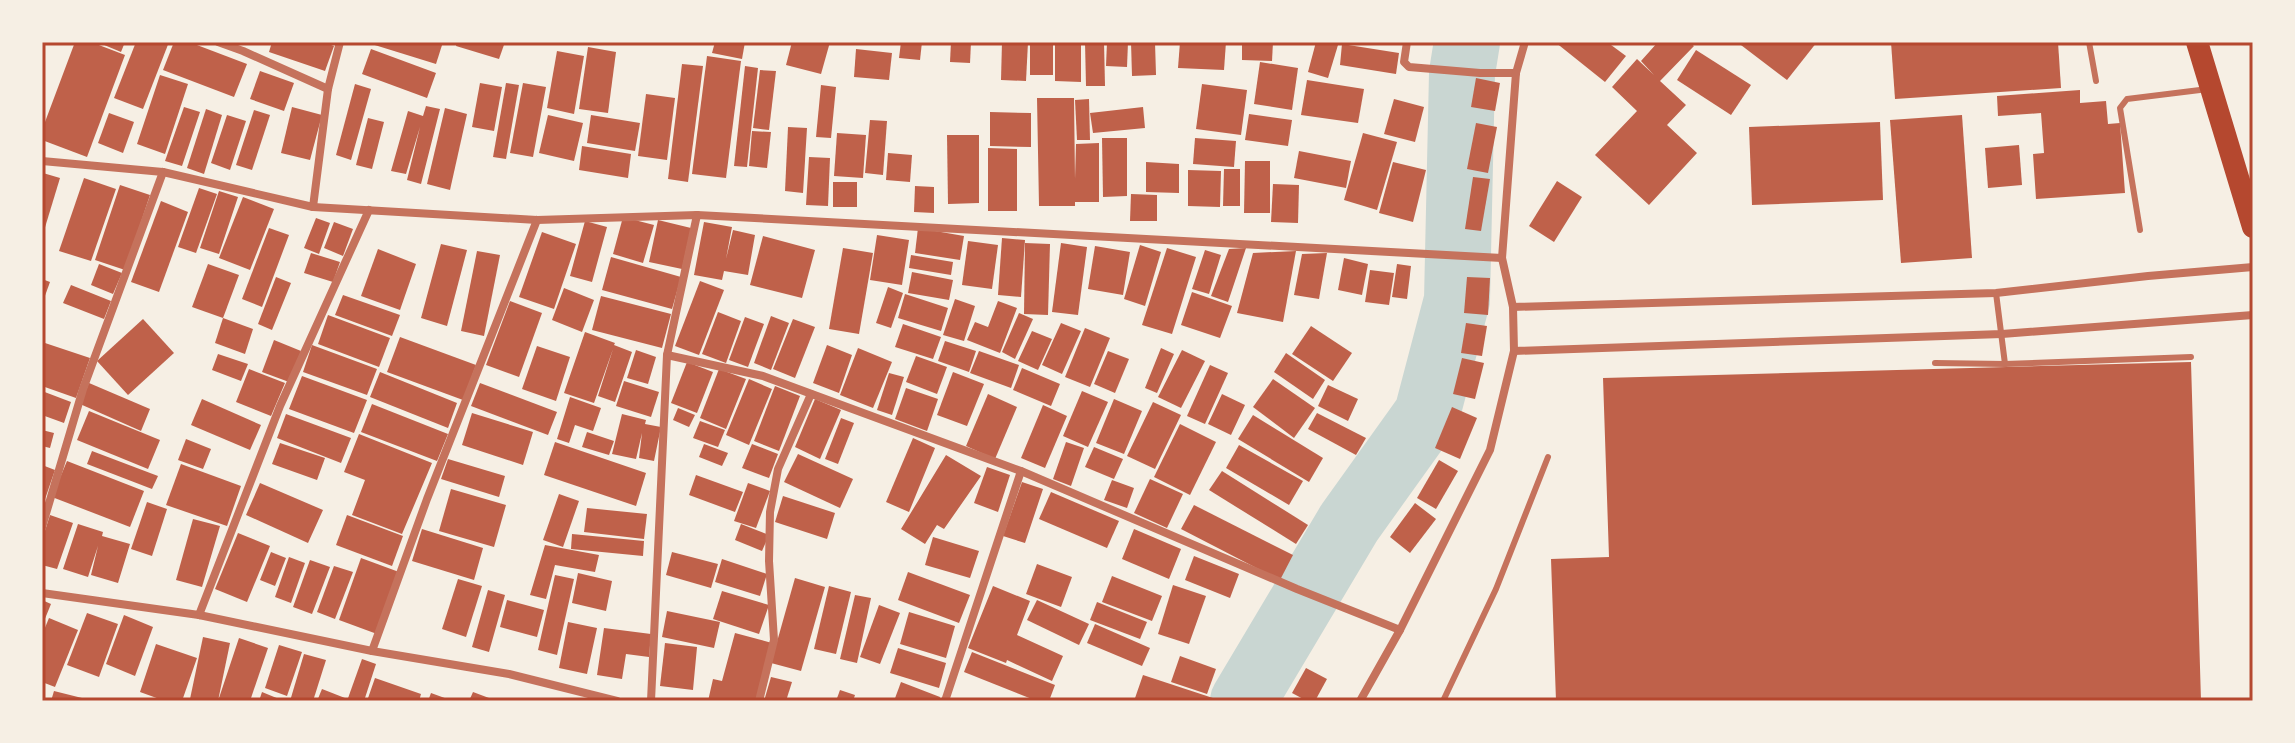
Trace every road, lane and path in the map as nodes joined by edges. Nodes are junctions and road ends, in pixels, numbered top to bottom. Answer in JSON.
{"nodes":[{"id":1,"x":218,"y":42,"type":"edge"},
{"id":2,"x":340,"y":42,"type":"edge"},
{"id":3,"x":1407,"y":42,"type":"edge"},
{"id":4,"x":1525,"y":42,"type":"edge"},
{"id":5,"x":2089,"y":42,"type":"edge"},
{"id":6,"x":2197,"y":42,"type":"edge"},
{"id":7,"x":1516,"y":73,"type":"junction"},
{"id":8,"x":2096,"y":81,"type":"dead end"},
{"id":9,"x":328,"y":89,"type":"junction"},
{"id":10,"x":2212,"y":89,"type":"junction"},
{"id":11,"x":42,"y":161,"type":"edge"},
{"id":12,"x":163,"y":172,"type":"junction"},
{"id":13,"x":313,"y":207,"type":"junction"},
{"id":14,"x":369,"y":210,"type":"junction"},
{"id":15,"x":697,"y":215,"type":"junction"},
{"id":16,"x":537,"y":220,"type":"junction"},
{"id":17,"x":2253,"y":227,"type":"edge"},
{"id":18,"x":2140,"y":230,"type":"dead end"},
{"id":19,"x":1502,"y":258,"type":"junction"},
{"id":20,"x":2253,"y":267,"type":"edge"},
{"id":21,"x":1996,"y":293,"type":"junction"},
{"id":22,"x":1513,"y":307,"type":"junction"},
{"id":23,"x":2253,"y":315,"type":"edge"},
{"id":24,"x":2002,"y":334,"type":"junction"},
{"id":25,"x":1514,"y":351,"type":"junction"},
{"id":26,"x":667,"y":355,"type":"junction"},
{"id":27,"x":2191,"y":357,"type":"dead end"},
{"id":28,"x":1935,"y":363,"type":"dead end"},
{"id":29,"x":2005,"y":364,"type":"junction"},
{"id":30,"x":811,"y":394,"type":"junction"},
{"id":31,"x":1548,"y":457,"type":"dead end"},
{"id":32,"x":1021,"y":471,"type":"junction"},
{"id":33,"x":42,"y":527,"type":"edge"},
{"id":34,"x":42,"y":593,"type":"edge"},
{"id":35,"x":199,"y":615,"type":"junction"},
{"id":36,"x":1400,"y":630,"type":"junction"},
{"id":37,"x":372,"y":651,"type":"junction"},
{"id":38,"x":617,"y":701,"type":"edge"},
{"id":39,"x":651,"y":701,"type":"edge"},
{"id":40,"x":759,"y":701,"type":"edge"},
{"id":41,"x":945,"y":701,"type":"edge"},
{"id":42,"x":1360,"y":701,"type":"edge"},
{"id":43,"x":1443,"y":701,"type":"edge"}],
"edges":[{"from":1,"to":9,"type":"street"},
{"from":2,"to":9,"type":"street"},
{"from":3,"to":7,"type":"street"},
{"from":4,"to":7,"type":"street"},
{"from":5,"to":8,"type":"lane"},
{"from":6,"to":10,"type":"highway"},
{"from":7,"to":19,"type":"street"},
{"from":9,"to":13,"type":"street"},
{"from":10,"to":17,"type":"highway"},
{"from":10,"to":18,"type":"lane"},
{"from":11,"to":12,"type":"street"},
{"from":12,"to":13,"type":"street"},
{"from":12,"to":33,"type":"street"},
{"from":13,"to":14,"type":"street"},
{"from":14,"to":16,"type":"street"},
{"from":14,"to":35,"type":"street"},
{"from":15,"to":16,"type":"street"},
{"from":15,"to":19,"type":"street"},
{"from":15,"to":26,"type":"street"},
{"from":16,"to":37,"type":"street"},
{"from":19,"to":22,"type":"street"},
{"from":20,"to":21,"type":"street"},
{"from":21,"to":22,"type":"street"},
{"from":21,"to":24,"type":"lane"},
{"from":22,"to":25,"type":"street"},
{"from":23,"to":24,"type":"street"},
{"from":24,"to":25,"type":"street"},
{"from":24,"to":29,"type":"lane"},
{"from":25,"to":36,"type":"street"},
{"from":26,"to":30,"type":"street"},
{"from":26,"to":39,"type":"street"},
{"from":27,"to":29,"type":"lane"},
{"from":28,"to":29,"type":"lane"},
{"from":30,"to":32,"type":"street"},
{"from":30,"to":40,"type":"street"},
{"from":31,"to":43,"type":"lane"},
{"from":32,"to":36,"type":"street"},
{"from":32,"to":41,"type":"street"},
{"from":34,"to":35,"type":"street"},
{"from":35,"to":37,"type":"street"},
{"from":36,"to":42,"type":"street"},
{"from":37,"to":38,"type":"street"}]}
